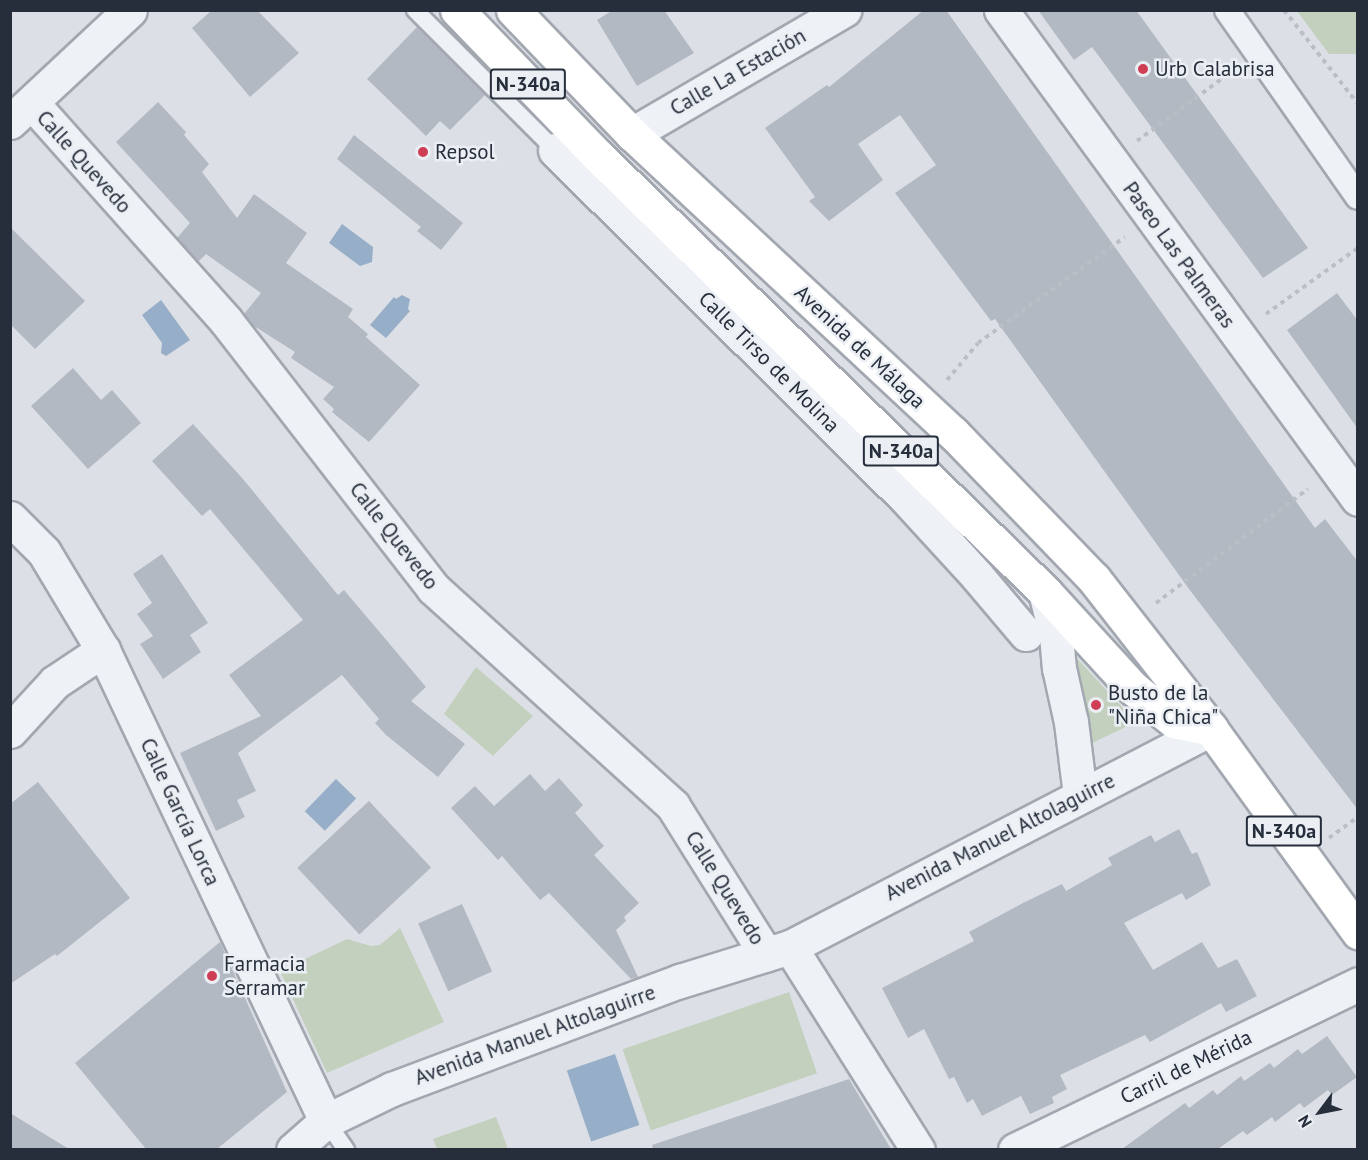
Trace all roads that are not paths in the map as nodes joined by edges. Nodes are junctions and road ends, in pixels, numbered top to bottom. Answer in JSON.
{"nodes":[{"id":1,"x":130,"y":10,"type":"edge"},
{"id":2,"x":415,"y":10,"type":"edge"},
{"id":3,"x":456,"y":10,"type":"edge"},
{"id":4,"x":513,"y":10,"type":"edge"},
{"id":5,"x":844,"y":10,"type":"edge"},
{"id":6,"x":1001,"y":10,"type":"edge"},
{"id":7,"x":1227,"y":10,"type":"edge"},
{"id":8,"x":21,"y":112,"type":"edge"},
{"id":9,"x":632,"y":134,"type":"junction"},
{"id":10,"x":662,"y":162,"type":"junction"},
{"id":11,"x":578,"y":163,"type":"junction"},
{"id":12,"x":1358,"y":197,"type":"edge"},
{"id":13,"x":694,"y":287,"type":"junction"},
{"id":14,"x":770,"y":324,"type":"junction"},
{"id":15,"x":1358,"y":499,"type":"edge"},
{"id":16,"x":10,"y":518,"type":"edge"},
{"id":17,"x":1045,"y":592,"type":"junction"},
{"id":18,"x":1026,"y":634,"type":"dead end"},
{"id":19,"x":103,"y":650,"type":"junction"},
{"id":20,"x":1211,"y":729,"type":"junction"},
{"id":21,"x":10,"y":731,"type":"edge"},
{"id":22,"x":1080,"y":795,"type":"junction"},
{"id":23,"x":1358,"y":932,"type":"edge"},
{"id":24,"x":778,"y":950,"type":"junction"},
{"id":25,"x":1358,"y":984,"type":"edge"},
{"id":26,"x":326,"y":1121,"type":"junction"},
{"id":27,"x":293,"y":1149,"type":"edge"},
{"id":28,"x":346,"y":1149,"type":"edge"},
{"id":29,"x":918,"y":1149,"type":"edge"},
{"id":30,"x":1015,"y":1149,"type":"edge"}],
"edges":[{"from":1,"to":8,"type":"street"},
{"from":2,"to":11,"type":"lane"},
{"from":3,"to":11,"type":"main road","number":"N-340a"},
{"from":4,"to":9,"type":"main road","name":"Avenida de Málaga","number":"N-340a"},
{"from":5,"to":9,"type":"street","name":"Calle La Estación"},
{"from":6,"to":15,"type":"street","name":"Paseo Las Palmeras"},
{"from":7,"to":12,"type":"street"},
{"from":8,"to":24,"type":"street","name":"Calle Quevedo"},
{"from":9,"to":10,"type":"main road","name":"Avenida de Málaga","number":"N-340a"},
{"from":10,"to":11,"type":"street"},
{"from":10,"to":20,"type":"main road","name":"Avenida de Málaga","number":"N-340a"},
{"from":11,"to":13,"type":"street","name":"Calle Tirso de Molina"},
{"from":11,"to":14,"type":"main road","number":"N-340a"},
{"from":13,"to":14,"type":"street"},
{"from":13,"to":18,"type":"street","name":"Calle Tirso de Molina"},
{"from":14,"to":17,"type":"main road","number":"N-340a"},
{"from":16,"to":19,"type":"street","name":"Calle García Lorca"},
{"from":17,"to":20,"type":"main road","number":"N-340a"},
{"from":17,"to":22,"type":"street"},
{"from":19,"to":21,"type":"street"},
{"from":19,"to":26,"type":"street","name":"Calle García Lorca"},
{"from":20,"to":22,"type":"street","name":"Avenida Manuel Altolaguirre"},
{"from":20,"to":23,"type":"main road","name":"Avenida de Málaga","number":"N-340a"},
{"from":22,"to":24,"type":"street","name":"Avenida Manuel Altolaguirre"},
{"from":24,"to":26,"type":"street","name":"Avenida Manuel Altolaguirre"},
{"from":24,"to":29,"type":"street"},
{"from":25,"to":30,"type":"street","name":"Carril de Mérida"},
{"from":26,"to":27,"type":"street","name":"Avenida Manuel Altolaguirre"},
{"from":26,"to":28,"type":"lane"}]}
